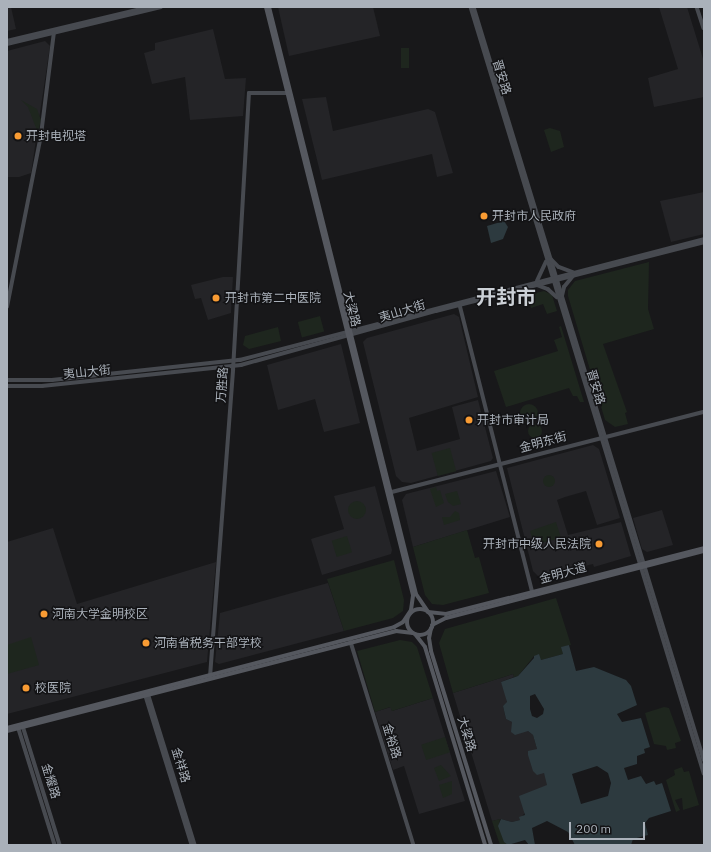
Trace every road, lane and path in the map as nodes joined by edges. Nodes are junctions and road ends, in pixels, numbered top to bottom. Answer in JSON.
{"nodes":[{"id":1,"x":150,"y":7,"type":"edge"},
{"id":2,"x":161,"y":7,"type":"edge"},
{"id":3,"x":266,"y":7,"type":"edge"},
{"id":4,"x":269,"y":7,"type":"edge"},
{"id":5,"x":470,"y":7,"type":"edge"},
{"id":6,"x":474,"y":7,"type":"edge"},
{"id":7,"x":698,"y":7,"type":"edge"},
{"id":8,"x":704,"y":22,"type":"edge"},
{"id":9,"x":704,"y":28,"type":"edge"},
{"id":10,"x":54,"y":32,"type":"junction"},
{"id":11,"x":7,"y":42,"type":"edge"},
{"id":12,"x":288,"y":93,"type":"junction"},
{"id":13,"x":704,"y":241,"type":"edge"},
{"id":14,"x":548,"y":258,"type":"junction"},
{"id":15,"x":574,"y":273,"type":"junction"},
{"id":16,"x":554,"y":279,"type":"junction"},
{"id":17,"x":536,"y":283,"type":"junction"},
{"id":18,"x":560,"y":298,"type":"junction"},
{"id":19,"x":460,"y":305,"type":"junction"},
{"id":20,"x":7,"y":307,"type":"edge"},
{"id":21,"x":349,"y":331,"type":"junction"},
{"id":22,"x":350,"y":336,"type":"junction"},
{"id":23,"x":234,"y":361,"type":"junction"},
{"id":24,"x":234,"y":367,"type":"junction"},
{"id":25,"x":7,"y":380,"type":"edge"},
{"id":26,"x":7,"y":386,"type":"edge"},
{"id":27,"x":704,"y":412,"type":"edge"},
{"id":28,"x":603,"y":437,"type":"junction"},
{"id":29,"x":501,"y":464,"type":"junction"},
{"id":30,"x":389,"y":493,"type":"junction"},
{"id":31,"x":704,"y":548,"type":"edge"},
{"id":32,"x":704,"y":551,"type":"edge"},
{"id":33,"x":643,"y":566,"type":"junction"},
{"id":34,"x":533,"y":594,"type":"junction"},
{"id":35,"x":428,"y":612,"type":"junction"},
{"id":36,"x":409,"y":616,"type":"junction"},
{"id":37,"x":432,"y":627,"type":"junction"},
{"id":38,"x":414,"y":634,"type":"junction"},
{"id":39,"x":351,"y":642,"type":"junction"},
{"id":40,"x":210,"y":677,"type":"junction"},
{"id":41,"x":147,"y":694,"type":"junction"},
{"id":42,"x":21,"y":726,"type":"junction"},
{"id":43,"x":7,"y":728,"type":"edge"},
{"id":44,"x":7,"y":732,"type":"edge"},
{"id":45,"x":700,"y":748,"type":"edge"},
{"id":46,"x":702,"y":754,"type":"edge"},
{"id":47,"x":704,"y":760,"type":"edge"},
{"id":48,"x":704,"y":773,"type":"edge"},
{"id":49,"x":55,"y":845,"type":"edge"},
{"id":50,"x":60,"y":845,"type":"edge"},
{"id":51,"x":192,"y":845,"type":"edge"},
{"id":52,"x":195,"y":845,"type":"edge"},
{"id":53,"x":414,"y":845,"type":"edge"},
{"id":54,"x":485,"y":845,"type":"edge"},
{"id":55,"x":491,"y":845,"type":"edge"}],
"edges":[{"from":1,"to":11,"type":"main road"},
{"from":2,"to":10,"type":"main road"},
{"from":3,"to":12,"type":"main road","name":"大梁路"},
{"from":4,"to":21,"type":"main road","name":"大梁路"},
{"from":5,"to":14,"type":"main road","name":"晋安路"},
{"from":6,"to":14,"type":"main road","name":"晋安路"},
{"from":7,"to":8,"type":"main road"},
{"from":7,"to":9,"type":"main road"},
{"from":10,"to":11,"type":"main road"},
{"from":10,"to":20,"type":"main road"},
{"from":12,"to":21,"type":"main road","name":"大梁路"},
{"from":12,"to":23,"type":"main road","name":"万胜路"},
{"from":13,"to":15,"type":"main road","name":"夷山大街"},
{"from":14,"to":15,"type":"main road"},
{"from":14,"to":16,"type":"main road","name":"晋安路"},
{"from":14,"to":17,"type":"main road"},
{"from":15,"to":16,"type":"main road","name":"夷山大街"},
{"from":15,"to":18,"type":"main road"},
{"from":16,"to":17,"type":"main road","name":"夷山大街"},
{"from":16,"to":18,"type":"main road","name":"晋安路"},
{"from":17,"to":18,"type":"main road"},
{"from":17,"to":19,"type":"main road","name":"夷山大街"},
{"from":17,"to":21,"type":"main road","name":"夷山大街"},
{"from":18,"to":28,"type":"main road","name":"晋安路"},
{"from":19,"to":22,"type":"main road","name":"夷山大街"},
{"from":19,"to":29,"type":"main road"},
{"from":21,"to":22,"type":"main road","name":"大梁路"},
{"from":21,"to":23,"type":"main road","name":"夷山大街"},
{"from":22,"to":24,"type":"main road","name":"夷山大街"},
{"from":22,"to":30,"type":"main road","name":"大梁路"},
{"from":23,"to":24,"type":"main road","name":"万胜路"},
{"from":23,"to":25,"type":"main road","name":"夷山大街"},
{"from":24,"to":26,"type":"main road","name":"夷山大街"},
{"from":24,"to":40,"type":"main road","name":"万胜路"},
{"from":27,"to":28,"type":"main road","name":"金明东街"},
{"from":28,"to":29,"type":"main road","name":"金明东街"},
{"from":28,"to":33,"type":"main road","name":"晋安路"},
{"from":29,"to":30,"type":"main road","name":"金明东街"},
{"from":29,"to":34,"type":"main road"},
{"from":30,"to":35,"type":"main road","name":"大梁路"},
{"from":30,"to":36,"type":"main road","name":"大梁路"},
{"from":31,"to":33,"type":"main road","name":"金明大道"},
{"from":32,"to":33,"type":"main road","name":"金明大道"},
{"from":33,"to":34,"type":"main road","name":"金明大道"},
{"from":33,"to":45,"type":"main road","name":"晋安路"},
{"from":34,"to":35,"type":"main road","name":"金明大道"},
{"from":34,"to":37,"type":"main road","name":"金明大道"},
{"from":35,"to":36,"type":"main road"},
{"from":35,"to":37,"type":"main road"},
{"from":36,"to":38,"type":"main road"},
{"from":36,"to":40,"type":"main road"},
{"from":37,"to":38,"type":"main road"},
{"from":37,"to":55,"type":"main road","name":"大梁路"},
{"from":38,"to":39,"type":"main road"},
{"from":38,"to":54,"type":"main road","name":"大梁路"},
{"from":39,"to":40,"type":"main road"},
{"from":39,"to":53,"type":"main road","name":"金裕路"},
{"from":40,"to":41,"type":"main road"},
{"from":41,"to":42,"type":"main road"},
{"from":41,"to":51,"type":"main road","name":"金祥路"},
{"from":41,"to":52,"type":"main road","name":"金祥路"},
{"from":42,"to":43,"type":"main road"},
{"from":42,"to":44,"type":"main road"},
{"from":42,"to":49,"type":"main road","name":"金耀路"},
{"from":42,"to":50,"type":"main road","name":"金耀路"},
{"from":45,"to":46,"type":"main road","name":"晋安路"},
{"from":46,"to":47,"type":"main road","name":"晋安路"},
{"from":46,"to":48,"type":"main road","name":"晋安路"}]}
